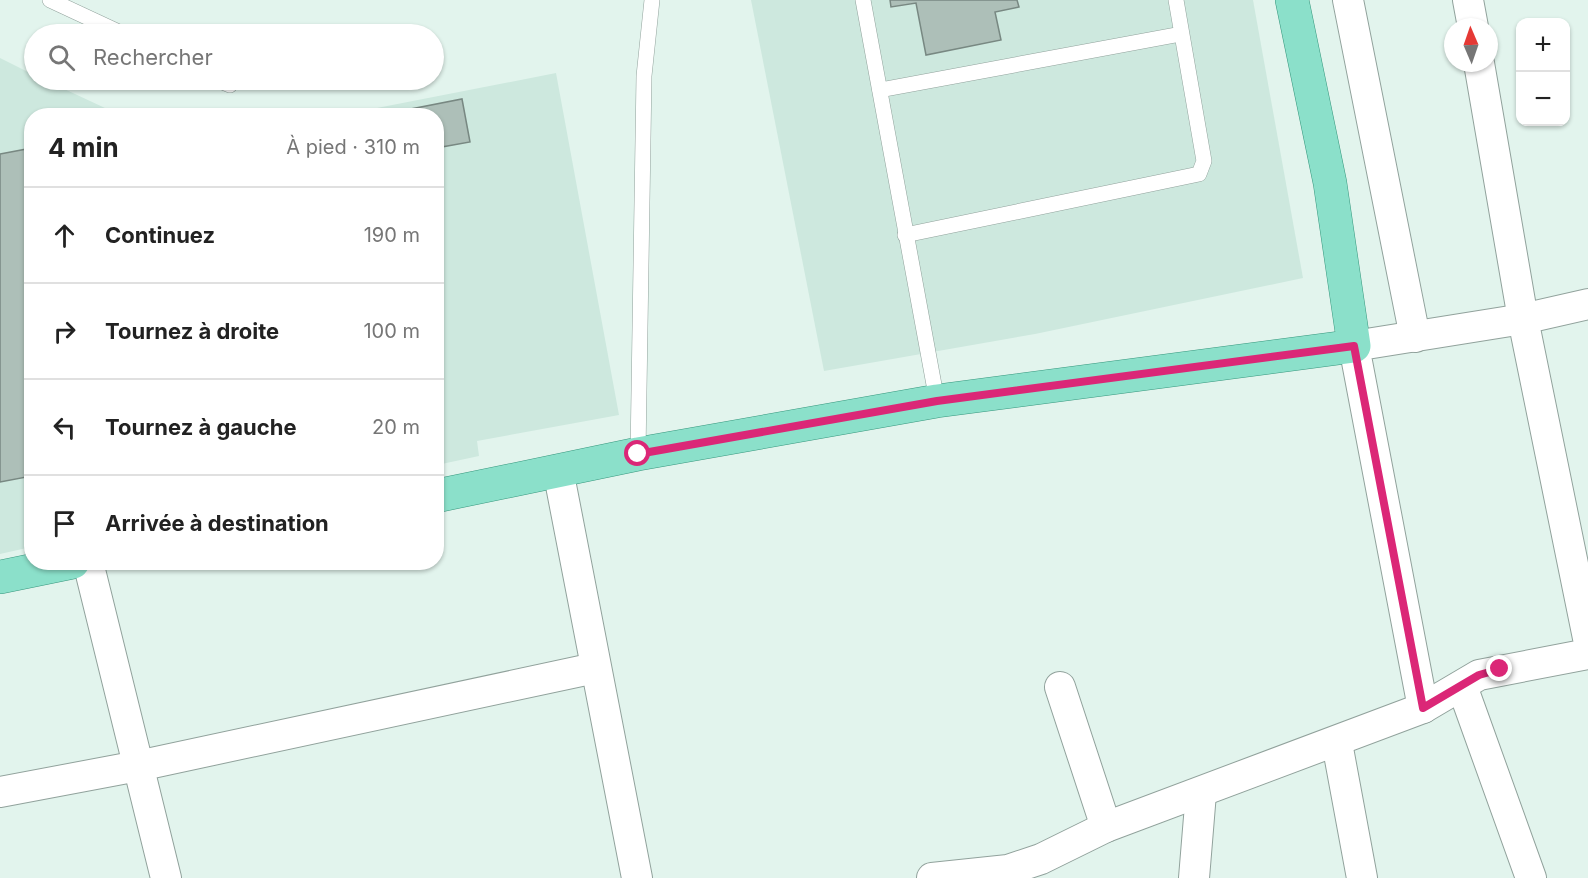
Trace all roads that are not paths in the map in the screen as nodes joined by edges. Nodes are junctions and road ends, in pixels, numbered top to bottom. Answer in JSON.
{"nodes":[{"id":1,"x":50,"y":0,"type":"edge"},
{"id":2,"x":652,"y":0,"type":"edge"},
{"id":3,"x":863,"y":0,"type":"edge"},
{"id":4,"x":1176,"y":0,"type":"edge"},
{"id":5,"x":1292,"y":0,"type":"edge"},
{"id":6,"x":1348,"y":0,"type":"edge"},
{"id":7,"x":1468,"y":0,"type":"edge"},
{"id":8,"x":1471,"y":18,"type":"edge"},
{"id":9,"x":102,"y":24,"type":"edge"},
{"id":10,"x":1181,"y":34,"type":"junction"},
{"id":11,"x":1481,"y":72,"type":"edge"},
{"id":12,"x":880,"y":90,"type":"junction"},
{"id":13,"x":905,"y":235,"type":"junction"},
{"id":14,"x":1588,"y":304,"type":"edge"},
{"id":15,"x":1523,"y":319,"type":"junction"},
{"id":16,"x":1414,"y":337,"type":"junction"},
{"id":17,"x":1354,"y":346,"type":"junction"},
{"id":18,"x":937,"y":401,"type":"junction"},
{"id":19,"x":638,"y":454,"type":"junction"},
{"id":20,"x":558,"y":470,"type":"junction"},
{"id":21,"x":444,"y":494,"type":"edge"},
{"id":22,"x":34,"y":570,"type":"edge"},
{"id":23,"x":90,"y":570,"type":"edge"},
{"id":24,"x":0,"y":577,"type":"edge"},
{"id":25,"x":1588,"y":638,"type":"edge"},
{"id":26,"x":1588,"y":654,"type":"edge"},
{"id":27,"x":595,"y":668,"type":"junction"},
{"id":28,"x":1462,"y":686,"type":"junction"},
{"id":29,"x":1060,"y":687,"type":"dead end"},
{"id":30,"x":1423,"y":708,"type":"junction"},
{"id":31,"x":1337,"y":743,"type":"junction"},
{"id":32,"x":138,"y":766,"type":"junction"},
{"id":33,"x":0,"y":792,"type":"edge"},
{"id":34,"x":1201,"y":794,"type":"junction"},
{"id":35,"x":1106,"y":827,"type":"junction"},
{"id":36,"x":166,"y":878,"type":"edge"},
{"id":37,"x":637,"y":878,"type":"edge"},
{"id":38,"x":932,"y":878,"type":"edge"},
{"id":39,"x":1194,"y":878,"type":"edge"},
{"id":40,"x":1362,"y":878,"type":"edge"},
{"id":41,"x":1531,"y":878,"type":"edge"}],
"edges":[{"from":1,"to":9,"type":"lane"},
{"from":2,"to":19,"type":"lane"},
{"from":3,"to":12,"type":"lane"},
{"from":4,"to":10,"type":"lane"},
{"from":5,"to":17,"type":"main road"},
{"from":6,"to":16,"type":"street"},
{"from":7,"to":8,"type":"street"},
{"from":10,"to":12,"type":"lane"},
{"from":10,"to":13,"type":"lane"},
{"from":11,"to":15,"type":"street"},
{"from":12,"to":13,"type":"lane"},
{"from":13,"to":18,"type":"lane"},
{"from":14,"to":15,"type":"street"},
{"from":15,"to":16,"type":"street"},
{"from":15,"to":25,"type":"street"},
{"from":16,"to":17,"type":"street"},
{"from":17,"to":18,"type":"main road"},
{"from":17,"to":30,"type":"street"},
{"from":18,"to":19,"type":"main road"},
{"from":19,"to":20,"type":"main road"},
{"from":20,"to":21,"type":"main road"},
{"from":20,"to":27,"type":"street"},
{"from":22,"to":24,"type":"main road"},
{"from":23,"to":32,"type":"street"},
{"from":26,"to":28,"type":"street"},
{"from":27,"to":32,"type":"street"},
{"from":27,"to":37,"type":"street"},
{"from":28,"to":30,"type":"street"},
{"from":28,"to":41,"type":"street"},
{"from":29,"to":35,"type":"street"},
{"from":30,"to":31,"type":"street"},
{"from":31,"to":34,"type":"street"},
{"from":31,"to":40,"type":"street"},
{"from":32,"to":33,"type":"street"},
{"from":32,"to":36,"type":"street"},
{"from":34,"to":35,"type":"street"},
{"from":34,"to":39,"type":"street"},
{"from":35,"to":38,"type":"street"}]}
